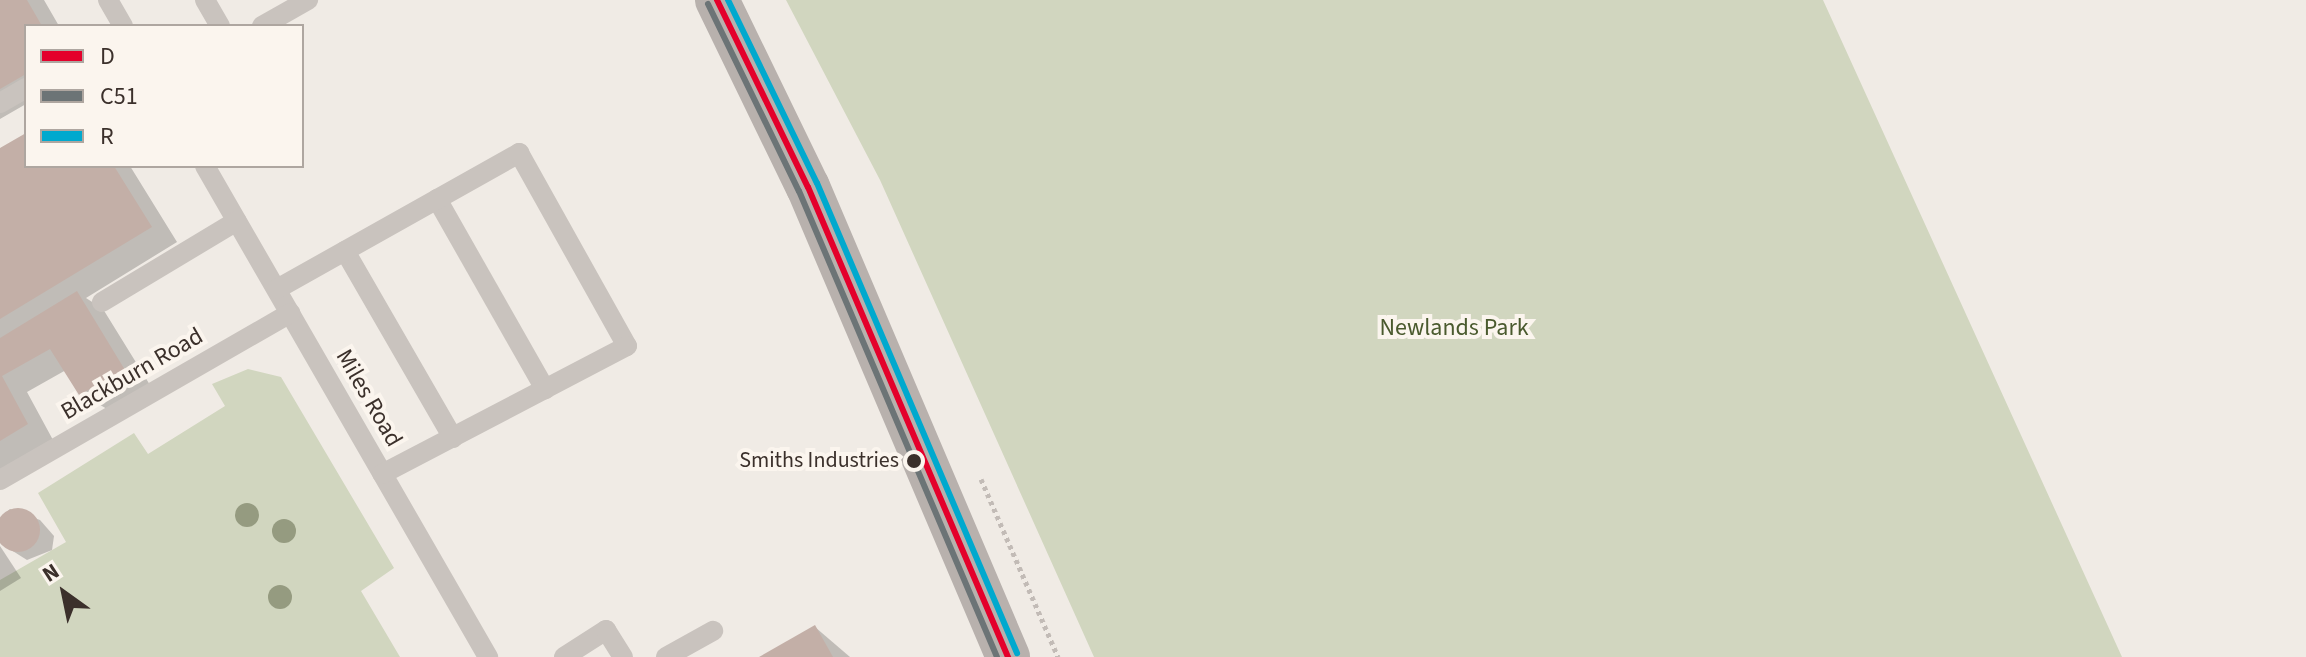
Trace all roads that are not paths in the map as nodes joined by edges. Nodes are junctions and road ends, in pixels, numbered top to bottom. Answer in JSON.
{"nodes":[{"id":1,"x":108,"y":0,"type":"edge"},
{"id":2,"x":205,"y":0,"type":"edge"},
{"id":3,"x":308,"y":0,"type":"edge"},
{"id":4,"x":717,"y":0,"type":"edge"},
{"id":5,"x":122,"y":24,"type":"edge"},
{"id":6,"x":219,"y":24,"type":"edge"},
{"id":7,"x":266,"y":24,"type":"edge"},
{"id":8,"x":24,"y":89,"type":"edge"},
{"id":9,"x":0,"y":103,"type":"edge"},
{"id":10,"x":206,"y":168,"type":"edge"},
{"id":11,"x":437,"y":199,"type":"junction"},
{"id":12,"x":237,"y":221,"type":"junction"},
{"id":13,"x":345,"y":251,"type":"junction"},
{"id":14,"x":277,"y":289,"type":"junction"},
{"id":15,"x":102,"y":302,"type":"dead end"},
{"id":16,"x":290,"y":313,"type":"junction"},
{"id":17,"x":545,"y":389,"type":"junction"},
{"id":18,"x":453,"y":438,"type":"junction"},
{"id":19,"x":382,"y":474,"type":"junction"},
{"id":20,"x":0,"y":480,"type":"edge"},
{"id":21,"x":713,"y":631,"type":"dead end"},
{"id":22,"x":488,"y":657,"type":"edge"},
{"id":23,"x":564,"y":657,"type":"edge"},
{"id":24,"x":623,"y":657,"type":"edge"},
{"id":25,"x":666,"y":657,"type":"edge"},
{"id":26,"x":1008,"y":657,"type":"edge"}],
"edges":[{"from":1,"to":5,"type":"lane"},
{"from":2,"to":6,"type":"lane"},
{"from":3,"to":7,"type":"lane"},
{"from":4,"to":26,"type":"main road"},
{"from":8,"to":9,"type":"lane"},
{"from":10,"to":12,"type":"lane","name":"Miles Road"},
{"from":11,"to":13,"type":"lane"},
{"from":11,"to":17,"type":"lane"},
{"from":11,"to":17,"type":"lane"},
{"from":12,"to":14,"type":"lane","name":"Miles Road"},
{"from":12,"to":15,"type":"lane"},
{"from":13,"to":14,"type":"lane"},
{"from":13,"to":18,"type":"lane"},
{"from":14,"to":16,"type":"lane","name":"Miles Road"},
{"from":16,"to":19,"type":"lane","name":"Miles Road"},
{"from":16,"to":20,"type":"lane","name":"Blackburn Road"},
{"from":17,"to":18,"type":"lane"},
{"from":18,"to":19,"type":"lane"},
{"from":19,"to":22,"type":"lane","name":"Miles Road"},
{"from":21,"to":25,"type":"lane"},
{"from":23,"to":24,"type":"lane"}]}
